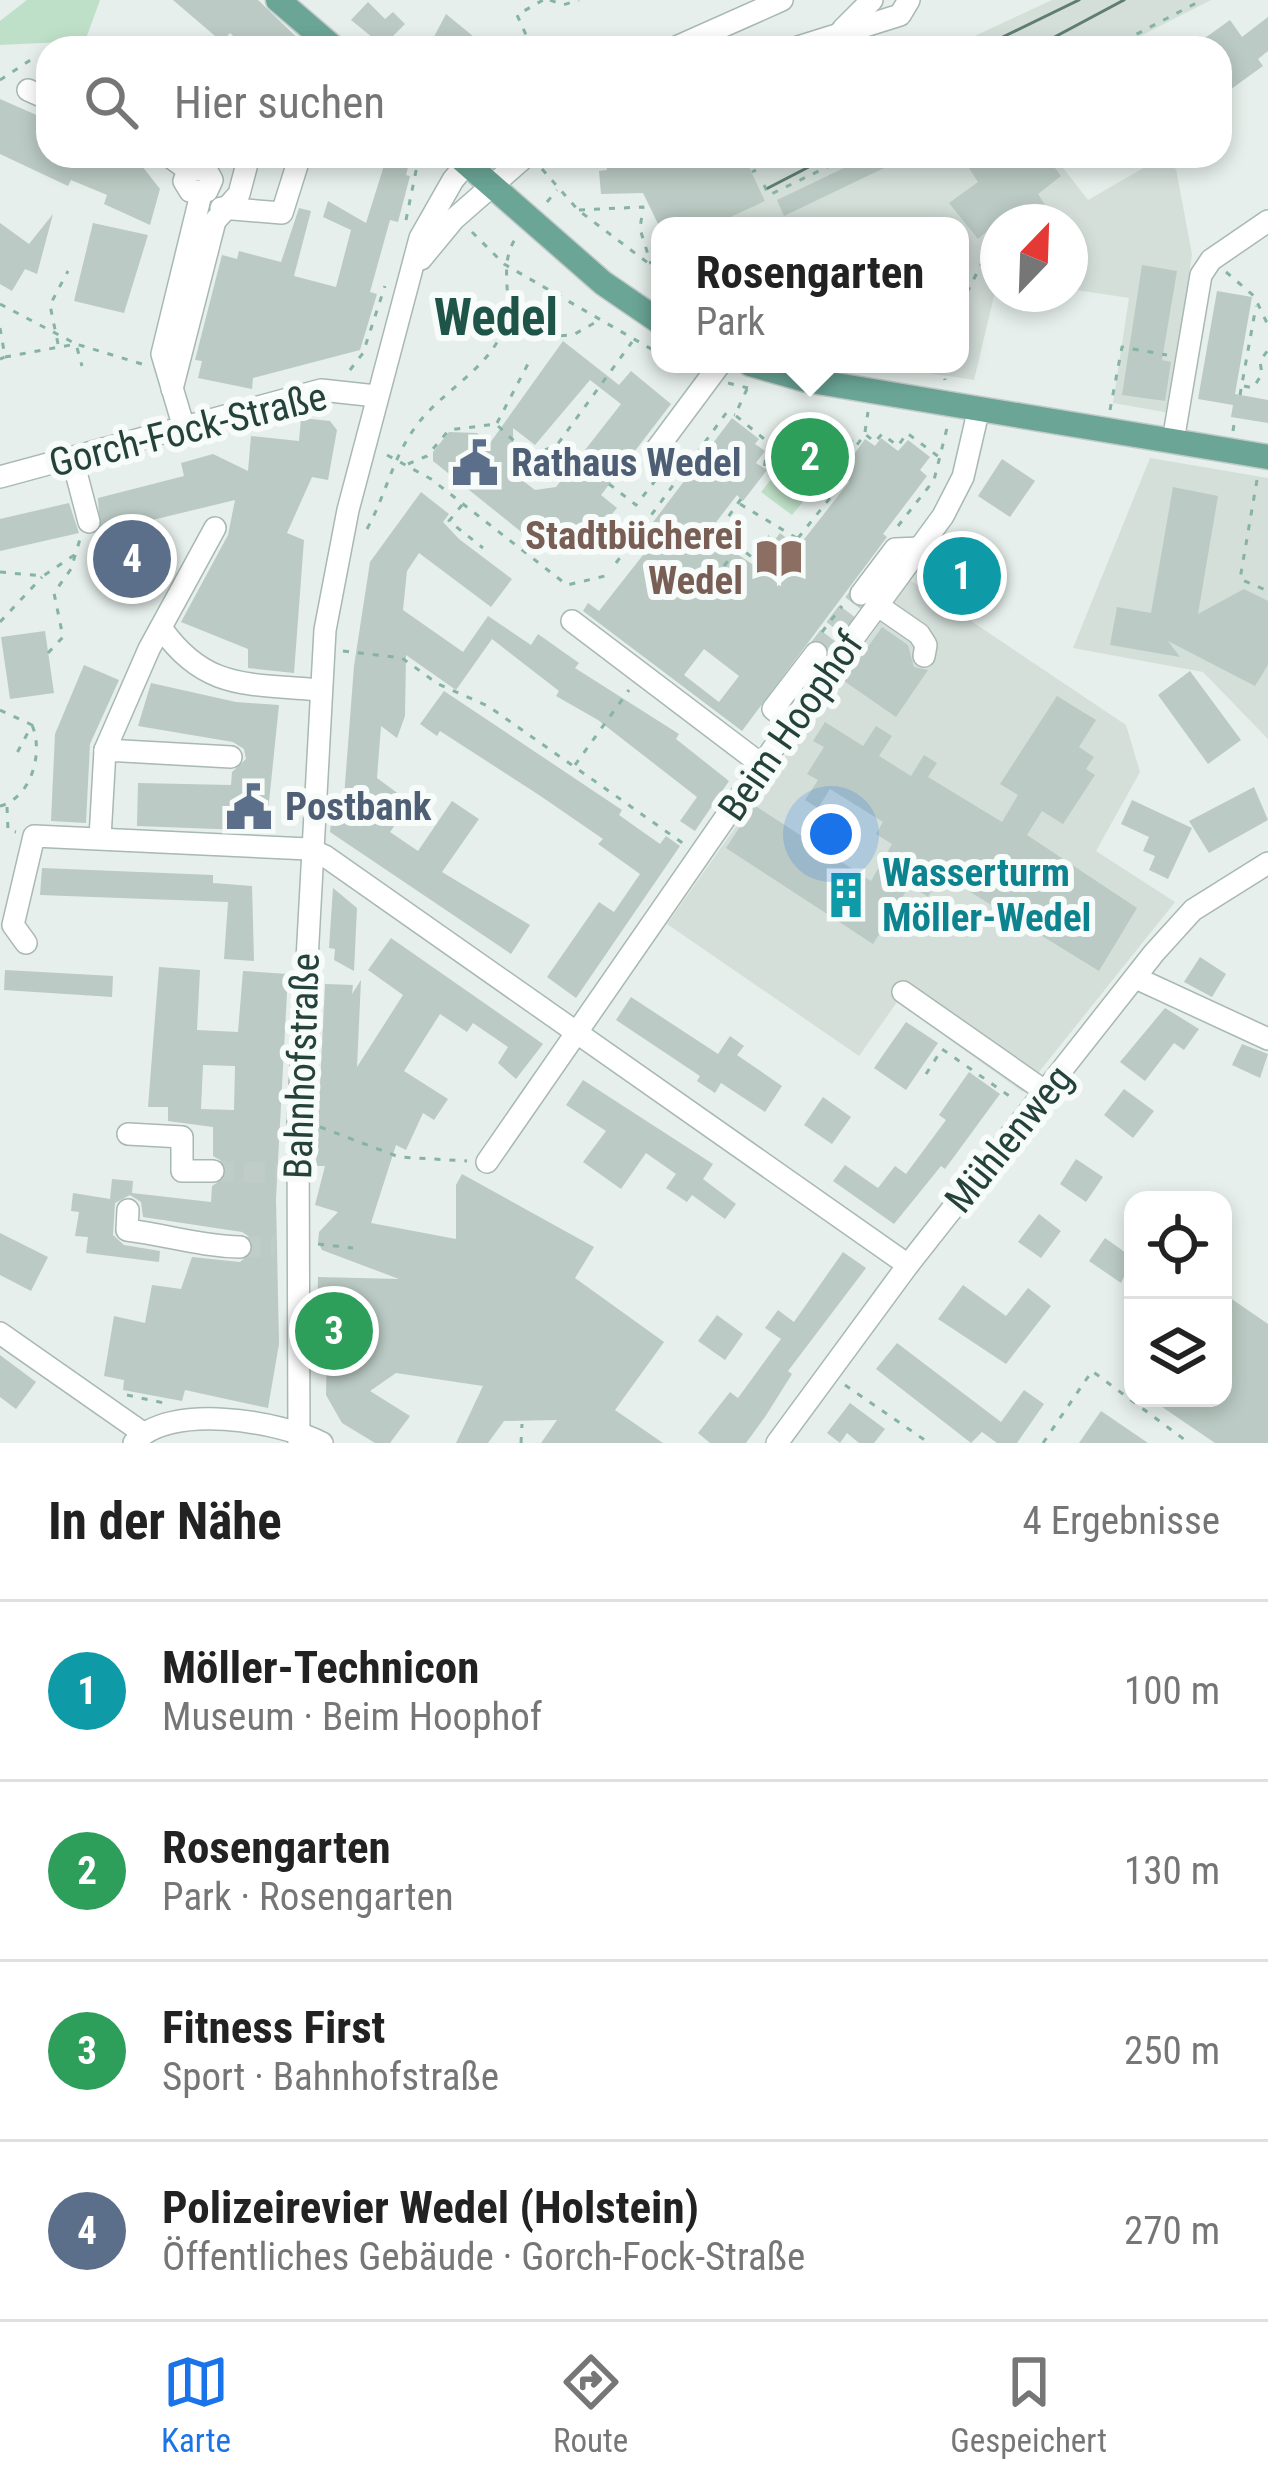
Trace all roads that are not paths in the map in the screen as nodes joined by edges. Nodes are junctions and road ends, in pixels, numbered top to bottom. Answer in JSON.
{"nodes":[{"id":1,"x":278,"y":0,"type":"edge"},
{"id":2,"x":782,"y":0,"type":"edge"},
{"id":3,"x":872,"y":0,"type":"edge"},
{"id":4,"x":909,"y":0,"type":"edge"},
{"id":5,"x":843,"y":29,"type":"junction"},
{"id":6,"x":320,"y":36,"type":"edge"},
{"id":7,"x":701,"y":36,"type":"edge"},
{"id":8,"x":825,"y":36,"type":"edge"},
{"id":9,"x":185,"y":168,"type":"edge"},
{"id":10,"x":246,"y":168,"type":"edge"},
{"id":11,"x":296,"y":168,"type":"edge"},
{"id":12,"x":460,"y":168,"type":"edge"},
{"id":13,"x":475,"y":168,"type":"edge"},
{"id":14,"x":512,"y":168,"type":"edge"},
{"id":15,"x":491,"y":185,"type":"junction"},
{"id":16,"x":220,"y":208,"type":"junction"},
{"id":17,"x":1268,"y":221,"type":"edge"},
{"id":18,"x":1268,"y":233,"type":"edge"},
{"id":19,"x":1244,"y":238,"type":"junction"},
{"id":20,"x":396,"y":283,"type":"junction"},
{"id":21,"x":651,"y":316,"type":"edge"},
{"id":22,"x":713,"y":373,"type":"edge"},
{"id":23,"x":748,"y":376,"type":"edge"},
{"id":24,"x":169,"y":380,"type":"junction"},
{"id":25,"x":376,"y":396,"type":"junction"},
{"id":26,"x":979,"y":409,"type":"junction"},
{"id":27,"x":184,"y":428,"type":"junction"},
{"id":28,"x":1173,"y":441,"type":"junction"},
{"id":29,"x":656,"y":450,"type":"dead end"},
{"id":30,"x":1264,"y":456,"type":"edge"},
{"id":31,"x":73,"y":461,"type":"junction"},
{"id":32,"x":0,"y":477,"type":"edge"},
{"id":33,"x":85,"y":526,"type":"road end"},
{"id":34,"x":215,"y":528,"type":"dead end"},
{"id":35,"x":860,"y":601,"type":"junction"},
{"id":36,"x":572,"y":621,"type":"dead end"},
{"id":37,"x":162,"y":629,"type":"junction"},
{"id":38,"x":816,"y":646,"type":"tunnel mouth"},
{"id":39,"x":924,"y":656,"type":"dead end"},
{"id":40,"x":319,"y":690,"type":"junction"},
{"id":41,"x":791,"y":723,"type":"junction"},
{"id":42,"x":105,"y":750,"type":"junction"},
{"id":43,"x":231,"y":757,"type":"dead end"},
{"id":44,"x":762,"y":764,"type":"junction"},
{"id":45,"x":100,"y":838,"type":"junction"},
{"id":46,"x":309,"y":849,"type":"junction"},
{"id":47,"x":1268,"y":862,"type":"edge"},
{"id":48,"x":26,"y":943,"type":"dead end"},
{"id":49,"x":1136,"y":977,"type":"junction"},
{"id":50,"x":903,"y":992,"type":"dead end"},
{"id":51,"x":578,"y":1033,"type":"junction"},
{"id":52,"x":1268,"y":1040,"type":"edge"},
{"id":53,"x":1046,"y":1093,"type":"junction"},
{"id":54,"x":128,"y":1134,"type":"dead end"},
{"id":55,"x":487,"y":1162,"type":"road end"},
{"id":56,"x":213,"y":1171,"type":"tunnel mouth"},
{"id":57,"x":128,"y":1210,"type":"dead end"},
{"id":58,"x":240,"y":1246,"type":"tunnel mouth"},
{"id":59,"x":908,"y":1265,"type":"junction"},
{"id":60,"x":0,"y":1333,"type":"edge"},
{"id":61,"x":138,"y":1438,"type":"edge"},
{"id":62,"x":299,"y":1438,"type":"edge"},
{"id":63,"x":322,"y":1443,"type":"edge"},
{"id":64,"x":777,"y":1443,"type":"edge"}],
"edges":[{"from":1,"to":6,"type":"main road"},
{"from":2,"to":7,"type":"street"},
{"from":3,"to":5,"type":"street"},
{"from":4,"to":5,"type":"street"},
{"from":5,"to":8,"type":"street"},
{"from":9,"to":24,"type":"street"},
{"from":10,"to":16,"type":"street"},
{"from":11,"to":16,"type":"street"},
{"from":12,"to":20,"type":"street","name":"Bahnhofstraße"},
{"from":13,"to":15,"type":"main road"},
{"from":14,"to":15,"type":"street"},
{"from":15,"to":20,"type":"street"},
{"from":15,"to":21,"type":"main road"},
{"from":16,"to":24,"type":"street"},
{"from":17,"to":19,"type":"street"},
{"from":18,"to":19,"type":"street"},
{"from":19,"to":28,"type":"street"},
{"from":20,"to":25,"type":"street","name":"Bahnhofstraße"},
{"from":22,"to":29,"type":"street"},
{"from":23,"to":26,"type":"main road"},
{"from":24,"to":27,"type":"street"},
{"from":25,"to":27,"type":"street","name":"Gorch-Fock-Straße"},
{"from":25,"to":40,"type":"street","name":"Bahnhofstraße"},
{"from":26,"to":28,"type":"main road"},
{"from":26,"to":35,"type":"street","name":"Beim Hoophof"},
{"from":27,"to":31,"type":"street","name":"Gorch-Fock-Straße"},
{"from":28,"to":30,"type":"main road"},
{"from":31,"to":32,"type":"street","name":"Gorch-Fock-Straße"},
{"from":31,"to":33,"type":"street"},
{"from":34,"to":37,"type":"street"},
{"from":35,"to":39,"type":"street"},
{"from":35,"to":41,"type":"street","name":"Beim Hoophof"},
{"from":36,"to":44,"type":"street"},
{"from":37,"to":40,"type":"street"},
{"from":37,"to":42,"type":"street"},
{"from":38,"to":41,"type":"street"},
{"from":40,"to":46,"type":"street","name":"Bahnhofstraße"},
{"from":41,"to":44,"type":"street","name":"Beim Hoophof"},
{"from":42,"to":43,"type":"street"},
{"from":42,"to":45,"type":"street"},
{"from":44,"to":51,"type":"street","name":"Beim Hoophof"},
{"from":45,"to":46,"type":"street"},
{"from":45,"to":48,"type":"street"},
{"from":46,"to":51,"type":"street"},
{"from":46,"to":62,"type":"street","name":"Bahnhofstraße"},
{"from":47,"to":49,"type":"street","name":"Mühlenweg"},
{"from":49,"to":52,"type":"street"},
{"from":49,"to":53,"type":"street","name":"Mühlenweg"},
{"from":50,"to":53,"type":"street"},
{"from":51,"to":55,"type":"street","name":"Beim Hoophof"},
{"from":51,"to":59,"type":"street"},
{"from":53,"to":59,"type":"street","name":"Mühlenweg"},
{"from":54,"to":56,"type":"street"},
{"from":57,"to":58,"type":"street"},
{"from":59,"to":64,"type":"street","name":"Mühlenweg"},
{"from":60,"to":61,"type":"street"},
{"from":61,"to":62,"type":"street"},
{"from":62,"to":63,"type":"street"}]}
